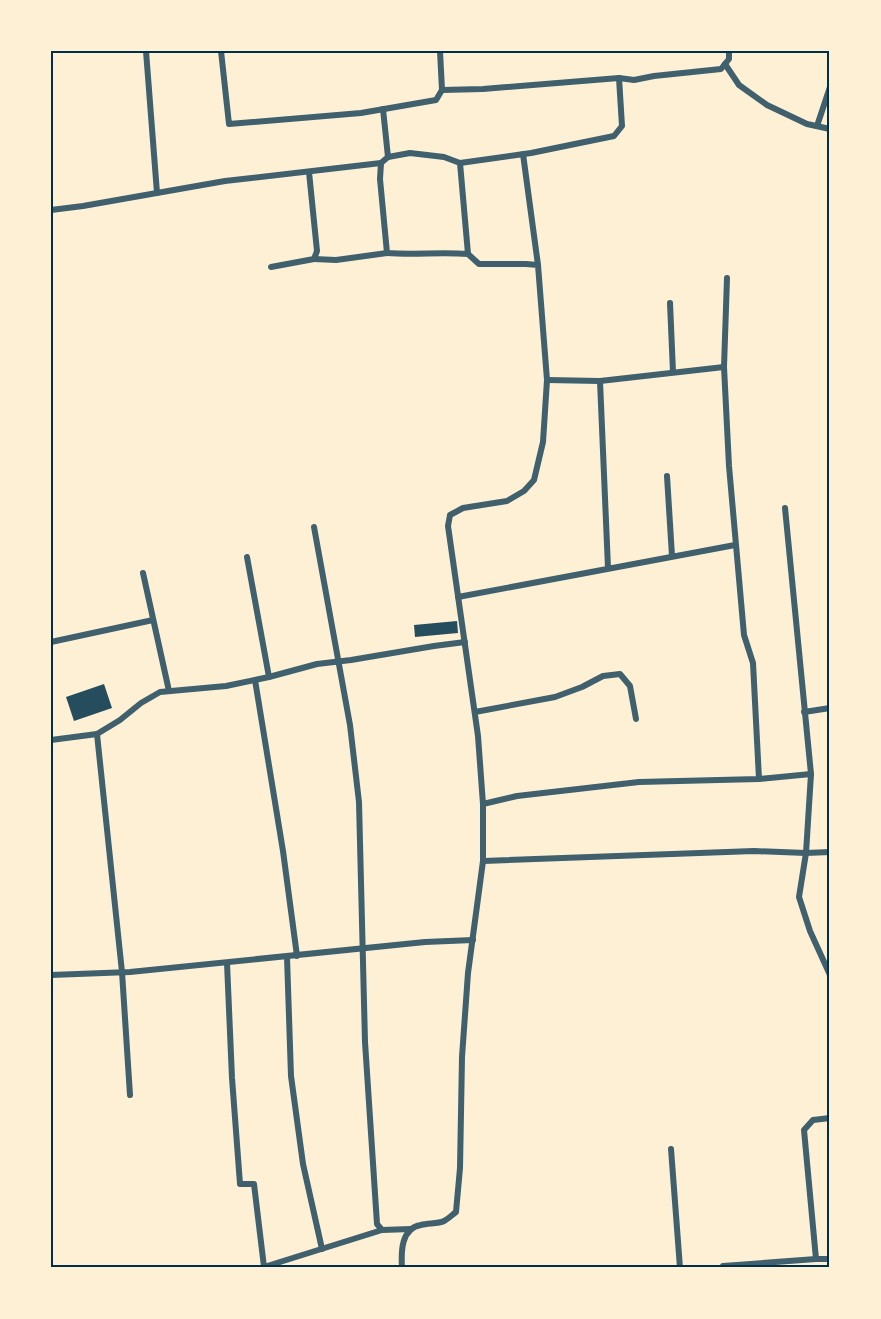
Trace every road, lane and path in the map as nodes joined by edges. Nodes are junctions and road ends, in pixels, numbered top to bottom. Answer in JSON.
{"nodes":[{"id":1,"x":146,"y":51,"type":"edge"},
{"id":2,"x":221,"y":51,"type":"edge"},
{"id":3,"x":440,"y":51,"type":"edge"},
{"id":4,"x":729,"y":51,"type":"edge"},
{"id":5,"x":725,"y":64,"type":"junction"},
{"id":6,"x":619,"y":78,"type":"junction"},
{"id":7,"x":830,"y":87,"type":"edge"},
{"id":8,"x":442,"y":90,"type":"junction"},
{"id":9,"x":383,"y":109,"type":"junction"},
{"id":10,"x":817,"y":126,"type":"junction"},
{"id":11,"x":830,"y":129,"type":"edge"},
{"id":12,"x":523,"y":154,"type":"junction"},
{"id":13,"x":388,"y":157,"type":"junction"},
{"id":14,"x":381,"y":163,"type":"junction"},
{"id":15,"x":460,"y":163,"type":"junction"},
{"id":16,"x":309,"y":172,"type":"junction"},
{"id":17,"x":157,"y":193,"type":"junction"},
{"id":18,"x":51,"y":210,"type":"edge"},
{"id":19,"x":387,"y":253,"type":"junction"},
{"id":20,"x":468,"y":254,"type":"junction"},
{"id":21,"x":314,"y":259,"type":"junction"},
{"id":22,"x":538,"y":266,"type":"junction"},
{"id":23,"x":271,"y":267,"type":"dead end"},
{"id":24,"x":727,"y":278,"type":"dead end"},
{"id":25,"x":670,"y":303,"type":"dead end"},
{"id":26,"x":724,"y":367,"type":"junction"},
{"id":27,"x":673,"y":372,"type":"junction"},
{"id":28,"x":548,"y":380,"type":"junction"},
{"id":29,"x":600,"y":381,"type":"junction"},
{"id":30,"x":667,"y":476,"type":"dead end"},
{"id":31,"x":785,"y":508,"type":"dead end"},
{"id":32,"x":314,"y":527,"type":"dead end"},
{"id":33,"x":735,"y":544,"type":"junction"},
{"id":34,"x":672,"y":556,"type":"junction"},
{"id":35,"x":247,"y":557,"type":"dead end"},
{"id":36,"x":608,"y":568,"type":"junction"},
{"id":37,"x":143,"y":573,"type":"dead end"},
{"id":38,"x":458,"y":597,"type":"junction"},
{"id":39,"x":153,"y":620,"type":"junction"},
{"id":40,"x":51,"y":642,"type":"edge"},
{"id":41,"x":465,"y":642,"type":"junction"},
{"id":42,"x":340,"y":661,"type":"junction"},
{"id":43,"x":269,"y":677,"type":"junction"},
{"id":44,"x":255,"y":680,"type":"junction"},
{"id":45,"x":169,"y":691,"type":"junction"},
{"id":46,"x":830,"y":708,"type":"edge"},
{"id":47,"x":475,"y":712,"type":"junction"},
{"id":48,"x":804,"y":712,"type":"junction"},
{"id":49,"x":636,"y":719,"type":"dead end"},
{"id":50,"x":98,"y":734,"type":"junction"},
{"id":51,"x":51,"y":740,"type":"edge"},
{"id":52,"x":811,"y":774,"type":"junction"},
{"id":53,"x":759,"y":779,"type":"junction"},
{"id":54,"x":483,"y":804,"type":"junction"},
{"id":55,"x":830,"y":852,"type":"edge"},
{"id":56,"x":806,"y":853,"type":"junction"},
{"id":57,"x":483,"y":861,"type":"junction"},
{"id":58,"x":473,"y":940,"type":"junction"},
{"id":59,"x":362,"y":949,"type":"junction"},
{"id":60,"x":297,"y":956,"type":"junction"},
{"id":61,"x":287,"y":957,"type":"junction"},
{"id":62,"x":226,"y":963,"type":"junction"},
{"id":63,"x":122,"y":972,"type":"junction"},
{"id":64,"x":51,"y":975,"type":"edge"},
{"id":65,"x":830,"y":975,"type":"edge"},
{"id":66,"x":130,"y":1095,"type":"dead end"},
{"id":67,"x":830,"y":1118,"type":"edge"},
{"id":68,"x":671,"y":1149,"type":"dead end"},
{"id":69,"x":411,"y":1229,"type":"junction"},
{"id":70,"x":382,"y":1230,"type":"junction"},
{"id":71,"x":322,"y":1249,"type":"junction"},
{"id":72,"x":816,"y":1259,"type":"junction"},
{"id":73,"x":830,"y":1259,"type":"edge"},
{"id":74,"x":723,"y":1266,"type":"dead end"},
{"id":75,"x":402,"y":1268,"type":"edge"},
{"id":76,"x":680,"y":1268,"type":"edge"}],
"edges":[{"from":1,"to":17,"type":"street"},
{"from":2,"to":9,"type":"street"},
{"from":3,"to":8,"type":"street"},
{"from":4,"to":5,"type":"street"},
{"from":5,"to":6,"type":"street"},
{"from":5,"to":10,"type":"street"},
{"from":6,"to":8,"type":"street"},
{"from":6,"to":12,"type":"street"},
{"from":7,"to":10,"type":"street"},
{"from":8,"to":9,"type":"street"},
{"from":9,"to":13,"type":"street"},
{"from":10,"to":11,"type":"street"},
{"from":12,"to":15,"type":"street"},
{"from":12,"to":22,"type":"street"},
{"from":13,"to":14,"type":"street"},
{"from":13,"to":15,"type":"street"},
{"from":14,"to":16,"type":"street"},
{"from":14,"to":19,"type":"street"},
{"from":15,"to":20,"type":"street"},
{"from":16,"to":17,"type":"street"},
{"from":16,"to":21,"type":"street"},
{"from":17,"to":18,"type":"street"},
{"from":19,"to":20,"type":"street"},
{"from":19,"to":21,"type":"street"},
{"from":20,"to":22,"type":"street"},
{"from":21,"to":23,"type":"street"},
{"from":22,"to":28,"type":"street"},
{"from":24,"to":26,"type":"street"},
{"from":25,"to":27,"type":"street"},
{"from":26,"to":27,"type":"street"},
{"from":26,"to":33,"type":"street"},
{"from":27,"to":29,"type":"street"},
{"from":28,"to":29,"type":"street"},
{"from":28,"to":38,"type":"street"},
{"from":29,"to":36,"type":"street"},
{"from":30,"to":34,"type":"street"},
{"from":31,"to":48,"type":"street"},
{"from":32,"to":42,"type":"street"},
{"from":33,"to":34,"type":"street"},
{"from":33,"to":53,"type":"street"},
{"from":34,"to":36,"type":"street"},
{"from":35,"to":43,"type":"street"},
{"from":36,"to":38,"type":"street"},
{"from":37,"to":39,"type":"street"},
{"from":38,"to":41,"type":"street"},
{"from":39,"to":40,"type":"street"},
{"from":39,"to":45,"type":"street"},
{"from":41,"to":42,"type":"street"},
{"from":41,"to":47,"type":"street"},
{"from":42,"to":43,"type":"street"},
{"from":42,"to":59,"type":"street"},
{"from":43,"to":44,"type":"street"},
{"from":44,"to":45,"type":"street"},
{"from":44,"to":60,"type":"street"},
{"from":45,"to":50,"type":"street"},
{"from":46,"to":48,"type":"street"},
{"from":47,"to":49,"type":"street"},
{"from":47,"to":54,"type":"street"},
{"from":48,"to":52,"type":"street"},
{"from":50,"to":51,"type":"street"},
{"from":50,"to":63,"type":"street"},
{"from":52,"to":53,"type":"street"},
{"from":52,"to":56,"type":"street"},
{"from":53,"to":54,"type":"street"},
{"from":54,"to":57,"type":"street"},
{"from":55,"to":56,"type":"street"},
{"from":56,"to":57,"type":"street"},
{"from":56,"to":65,"type":"street"},
{"from":57,"to":58,"type":"street"},
{"from":58,"to":59,"type":"street"},
{"from":58,"to":69,"type":"street"},
{"from":59,"to":60,"type":"street"},
{"from":59,"to":70,"type":"street"},
{"from":60,"to":61,"type":"street"},
{"from":61,"to":62,"type":"street"},
{"from":61,"to":71,"type":"street"},
{"from":62,"to":63,"type":"street"},
{"from":62,"to":71,"type":"street"},
{"from":63,"to":64,"type":"street"},
{"from":63,"to":66,"type":"street"},
{"from":67,"to":72,"type":"street"},
{"from":68,"to":76,"type":"street"},
{"from":69,"to":70,"type":"street"},
{"from":69,"to":75,"type":"street"},
{"from":70,"to":71,"type":"street"},
{"from":72,"to":73,"type":"street"},
{"from":72,"to":74,"type":"street"}]}
